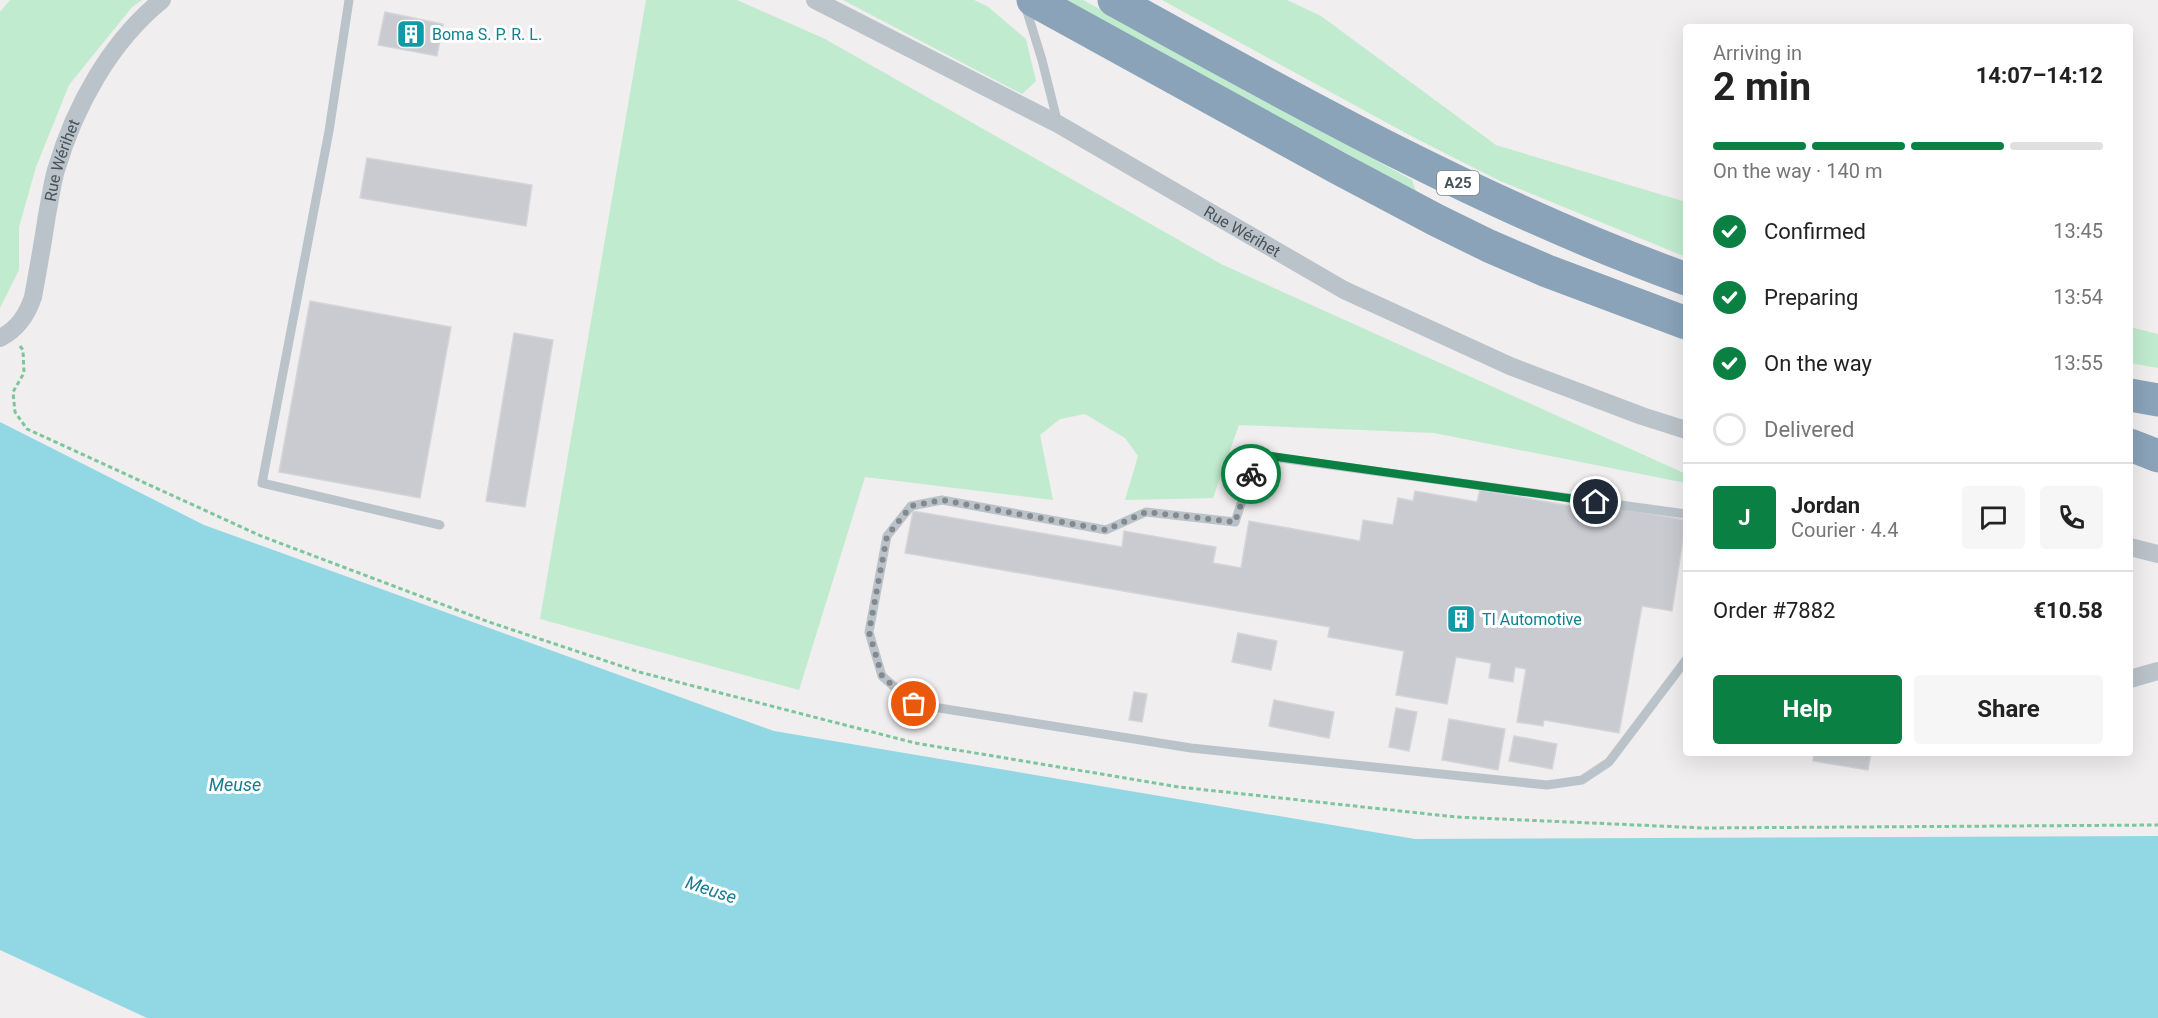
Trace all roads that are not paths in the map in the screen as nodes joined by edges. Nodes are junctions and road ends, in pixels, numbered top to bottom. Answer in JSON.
{"nodes":[{"id":1,"x":162,"y":0,"type":"edge"},
{"id":2,"x":349,"y":0,"type":"edge"},
{"id":3,"x":815,"y":0,"type":"edge"},
{"id":4,"x":1114,"y":0,"type":"edge"},
{"id":5,"x":1036,"y":3,"type":"edge"},
{"id":6,"x":1058,"y":124,"type":"junction"},
{"id":7,"x":1683,"y":278,"type":"edge"},
{"id":8,"x":1683,"y":322,"type":"edge"},
{"id":9,"x":5,"y":335,"type":"edge"},
{"id":10,"x":1683,"y":429,"type":"edge"},
{"id":11,"x":2133,"y":433,"type":"edge"},
{"id":12,"x":2158,"y":437,"type":"edge"},
{"id":13,"x":2133,"y":446,"type":"edge"},
{"id":14,"x":2158,"y":456,"type":"edge"},
{"id":15,"x":1683,"y":514,"type":"edge"},
{"id":16,"x":440,"y":525,"type":"dead end"},
{"id":17,"x":2133,"y":549,"type":"edge"},
{"id":18,"x":2158,"y":554,"type":"edge"},
{"id":19,"x":1683,"y":664,"type":"edge"},
{"id":20,"x":2158,"y":671,"type":"edge"},
{"id":21,"x":2133,"y":678,"type":"edge"}],
"edges":[{"from":1,"to":9,"type":"street","name":"Rue Wérihet"},
{"from":2,"to":16,"type":"lane"},
{"from":3,"to":6,"type":"street","name":"Rue Wérihet"},
{"from":4,"to":7,"type":"highway","number":"A25"},
{"from":5,"to":6,"type":"lane"},
{"from":5,"to":8,"type":"highway","number":"A25"},
{"from":6,"to":10,"type":"street","name":"Rue Wérihet"},
{"from":11,"to":12,"type":"highway"},
{"from":13,"to":14,"type":"highway"},
{"from":15,"to":19,"type":"lane"},
{"from":17,"to":18,"type":"street"},
{"from":20,"to":21,"type":"street"}]}
